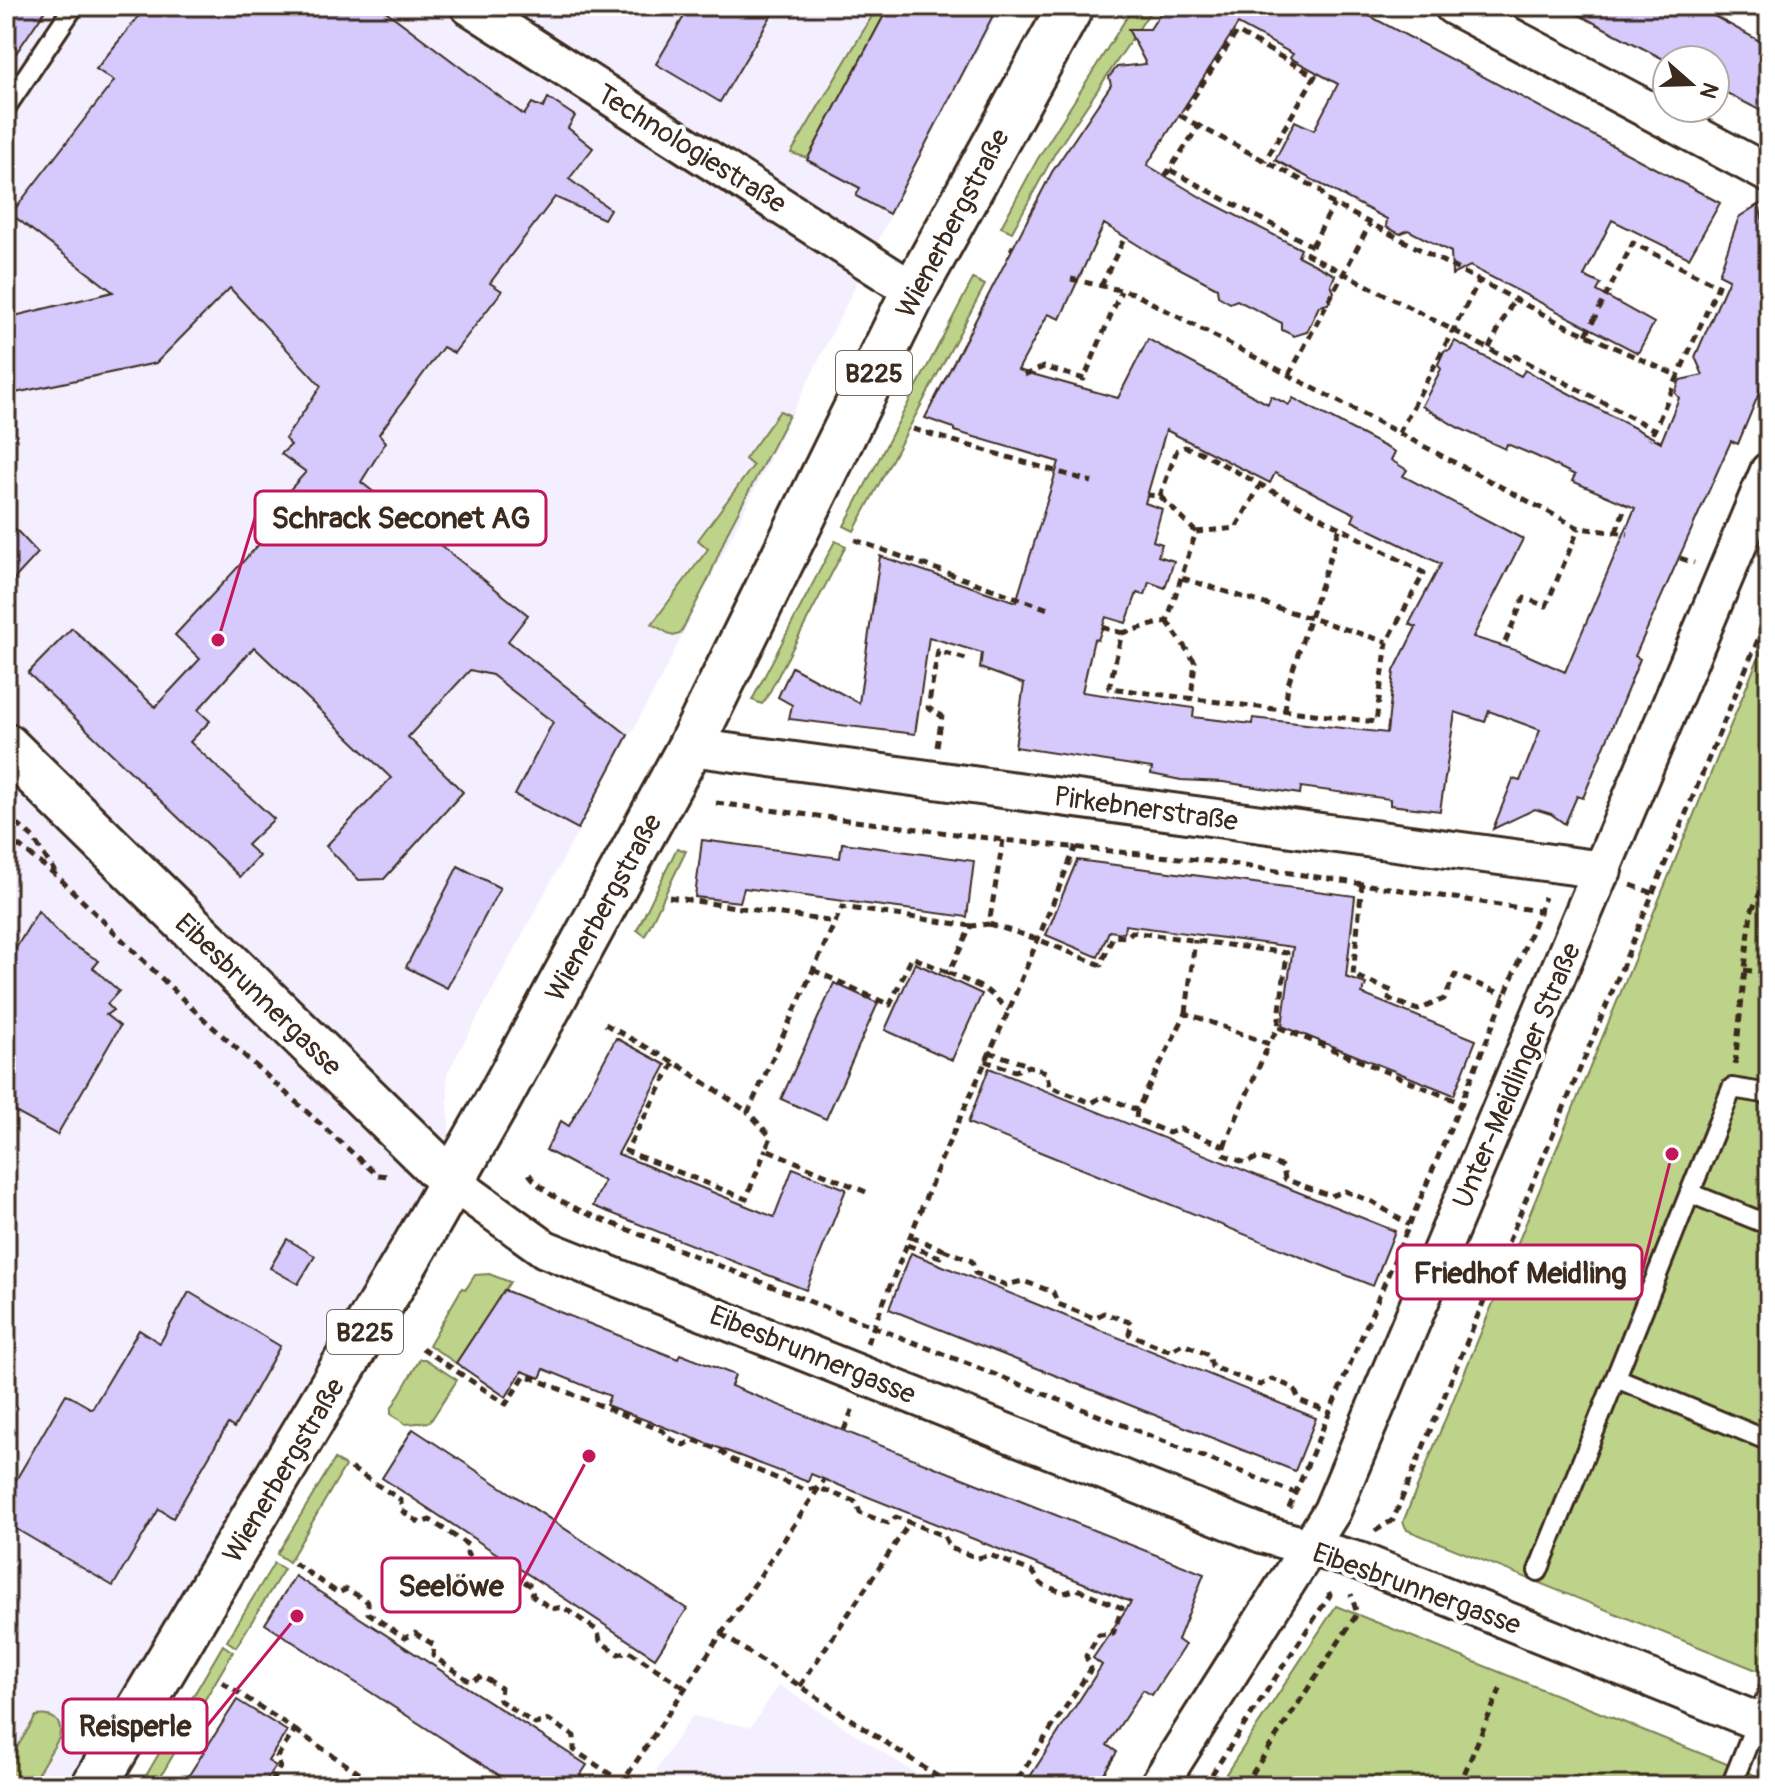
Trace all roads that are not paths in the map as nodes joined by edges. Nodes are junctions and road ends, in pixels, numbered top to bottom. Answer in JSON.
{"nodes":[{"id":1,"x":74,"y":6,"type":"edge"},
{"id":2,"x":469,"y":6,"type":"edge"},
{"id":3,"x":1071,"y":6,"type":"edge"},
{"id":4,"x":1453,"y":6,"type":"edge"},
{"id":5,"x":6,"y":107,"type":"edge"},
{"id":6,"x":1769,"y":174,"type":"edge"},
{"id":7,"x":914,"y":291,"type":"junction"},
{"id":8,"x":1769,"y":471,"type":"edge"},
{"id":9,"x":6,"y":746,"type":"edge"},
{"id":10,"x":690,"y":747,"type":"junction"},
{"id":11,"x":1603,"y":870,"type":"junction"},
{"id":12,"x":1769,"y":1094,"type":"edge"},
{"id":13,"x":451,"y":1181,"type":"junction"},
{"id":14,"x":1690,"y":1193,"type":"junction"},
{"id":15,"x":1769,"y":1225,"type":"edge"},
{"id":16,"x":1616,"y":1378,"type":"junction"},
{"id":17,"x":1769,"y":1441,"type":"edge"},
{"id":18,"x":1310,"y":1547,"type":"junction"},
{"id":19,"x":1538,"y":1571,"type":"dead end"},
{"id":20,"x":1765,"y":1713,"type":"edge"},
{"id":21,"x":94,"y":1786,"type":"edge"},
{"id":22,"x":1158,"y":1786,"type":"edge"},
{"id":23,"x":1731,"y":1786,"type":"edge"}],
"edges":[{"from":1,"to":5,"type":"lane"},
{"from":2,"to":7,"type":"street","name":"Technologiestraße"},
{"from":3,"to":7,"type":"main road","name":"Wienerbergstraße","number":"B225"},
{"from":4,"to":6,"type":"street"},
{"from":7,"to":10,"type":"main road","name":"Wienerbergstraße","number":"B225"},
{"from":8,"to":11,"type":"street","name":"Unter-Meidlinger Straße"},
{"from":9,"to":13,"type":"main road","name":"Eibesbrunnergasse"},
{"from":10,"to":11,"type":"street","name":"Pirkebnerstraße"},
{"from":10,"to":13,"type":"main road","name":"Wienerbergstraße","number":"B225"},
{"from":11,"to":18,"type":"street","name":"Unter-Meidlinger Straße"},
{"from":12,"to":14,"type":"lane"},
{"from":13,"to":18,"type":"street","name":"Eibesbrunnergasse"},
{"from":13,"to":21,"type":"main road","name":"Wienerbergstraße","number":"B225"},
{"from":14,"to":15,"type":"lane"},
{"from":14,"to":16,"type":"lane"},
{"from":16,"to":17,"type":"lane"},
{"from":16,"to":19,"type":"lane"},
{"from":18,"to":20,"type":"street","name":"Eibesbrunnergasse"},
{"from":18,"to":22,"type":"street","name":"Unter-Meidlinger Straße"},
{"from":20,"to":23,"type":"lane"}]}
